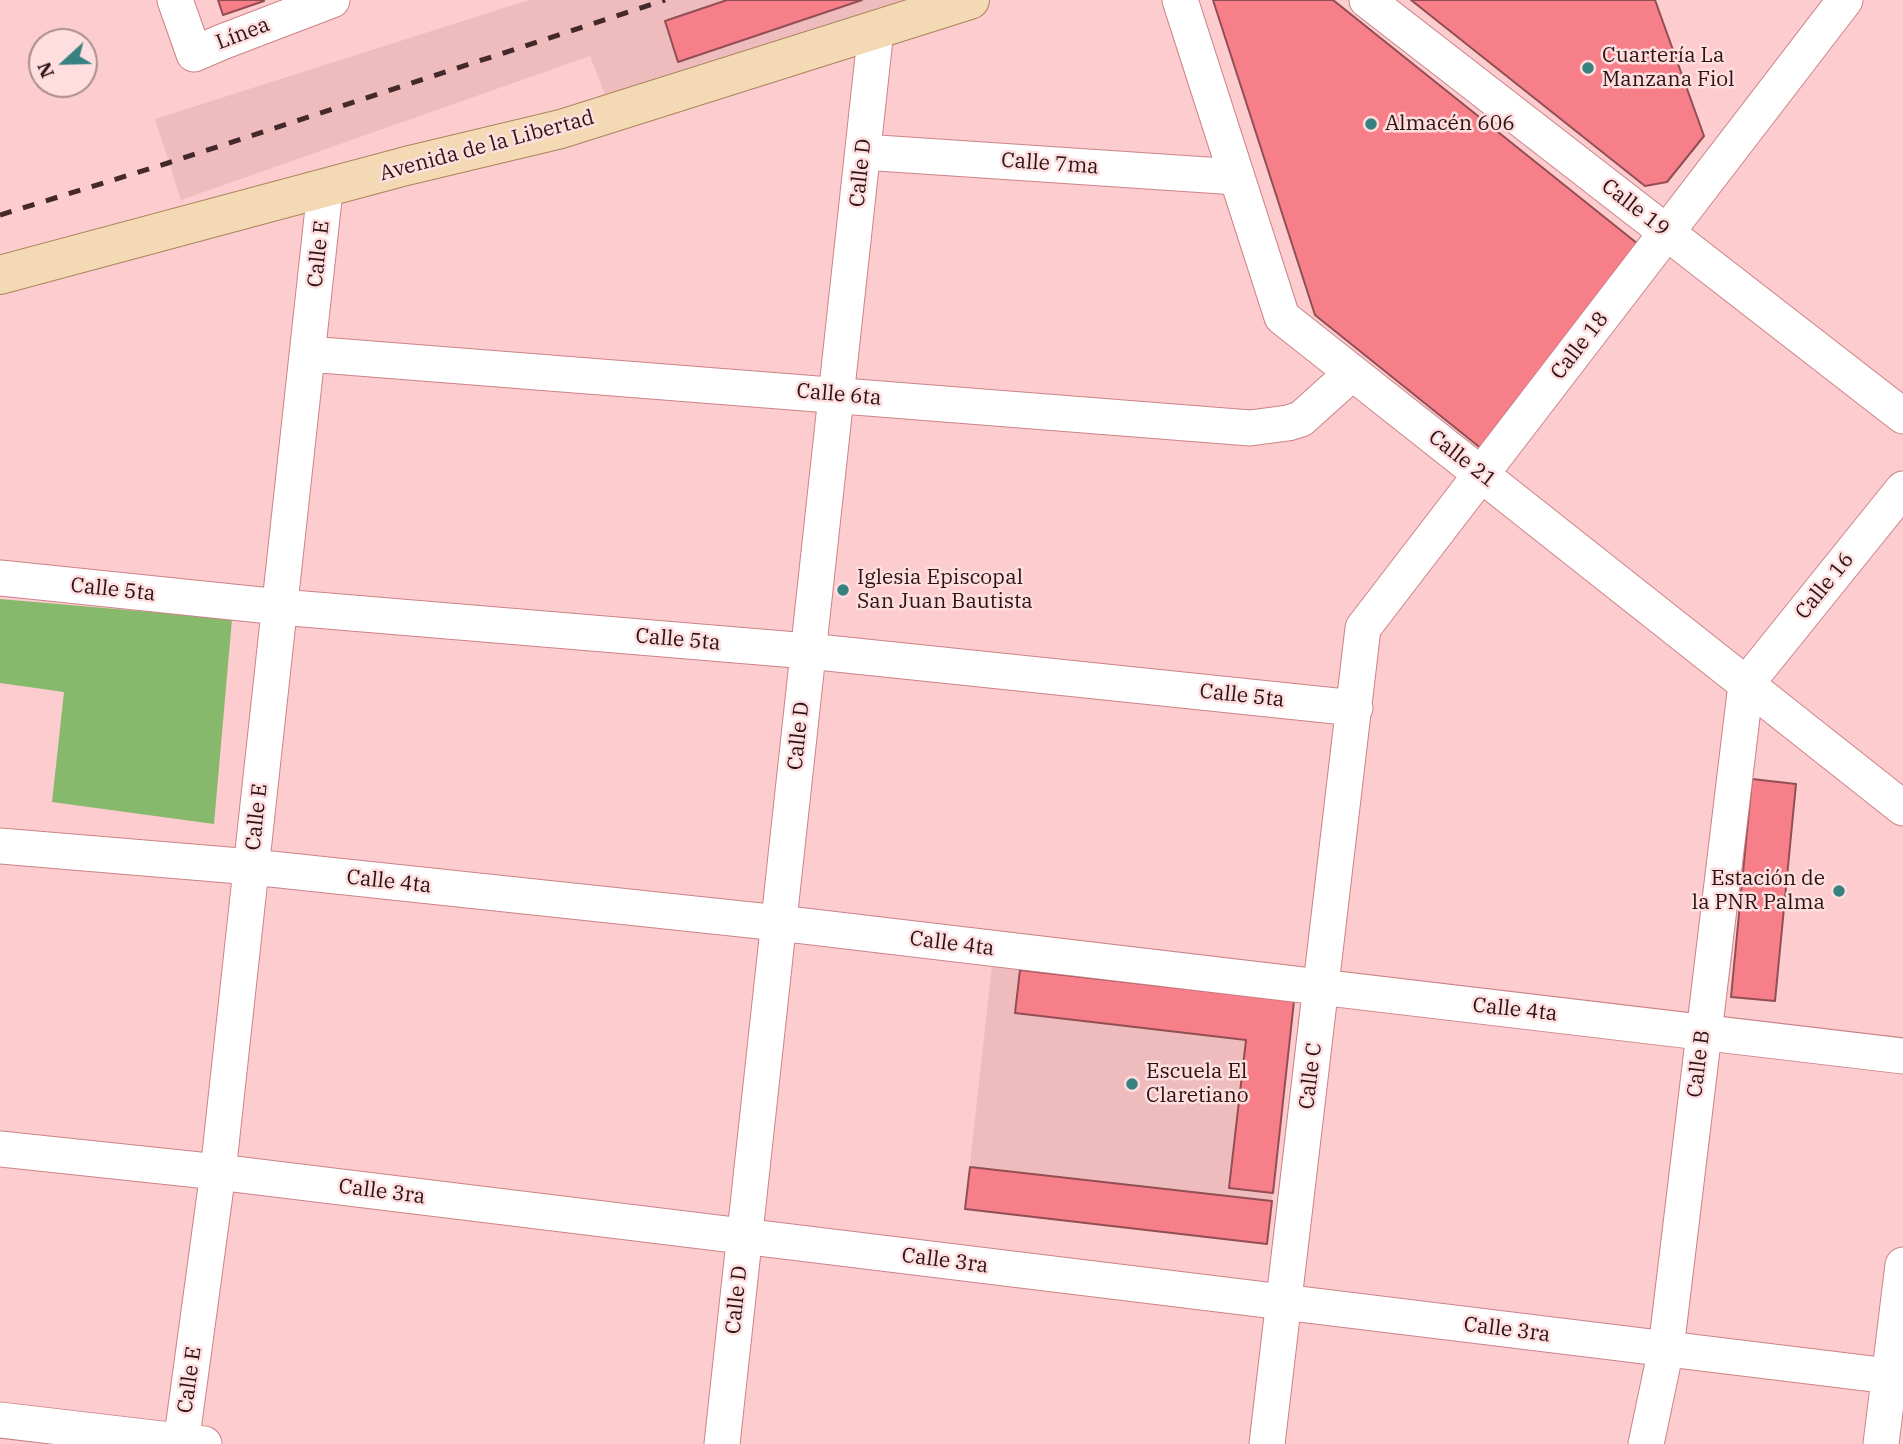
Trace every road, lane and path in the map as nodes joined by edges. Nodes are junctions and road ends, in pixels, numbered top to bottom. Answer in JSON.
{"nodes":[{"id":1,"x":174,"y":0,"type":"edge"},
{"id":2,"x":332,"y":0,"type":"edge"},
{"id":3,"x":970,"y":0,"type":"edge"},
{"id":4,"x":1180,"y":0,"type":"edge"},
{"id":5,"x":1367,"y":0,"type":"edge"},
{"id":6,"x":1845,"y":0,"type":"edge"},
{"id":7,"x":876,"y":29,"type":"junction"},
{"id":8,"x":863,"y":152,"type":"junction"},
{"id":9,"x":1237,"y":177,"type":"junction"},
{"id":10,"x":325,"y":190,"type":"junction"},
{"id":11,"x":1667,"y":233,"type":"junction"},
{"id":12,"x":0,"y":275,"type":"edge"},
{"id":13,"x":308,"y":354,"type":"junction"},
{"id":14,"x":1352,"y":373,"type":"junction"},
{"id":15,"x":836,"y":394,"type":"junction"},
{"id":16,"x":1903,"y":416,"type":"edge"},
{"id":17,"x":1481,"y":474,"type":"junction"},
{"id":18,"x":1903,"y":489,"type":"edge"},
{"id":19,"x":0,"y":578,"type":"edge"},
{"id":20,"x":280,"y":607,"type":"junction"},
{"id":21,"x":808,"y":651,"type":"junction"},
{"id":22,"x":1746,"y":684,"type":"junction"},
{"id":23,"x":1355,"y":708,"type":"junction"},
{"id":24,"x":1903,"y":808,"type":"edge"},
{"id":25,"x":0,"y":846,"type":"edge"},
{"id":26,"x":252,"y":867,"type":"junction"},
{"id":27,"x":779,"y":923,"type":"junction"},
{"id":28,"x":1322,"y":988,"type":"junction"},
{"id":29,"x":1703,"y":1031,"type":"junction"},
{"id":30,"x":1903,"y":1056,"type":"edge"},
{"id":31,"x":0,"y":1149,"type":"edge"},
{"id":32,"x":218,"y":1172,"type":"junction"},
{"id":33,"x":744,"y":1237,"type":"junction"},
{"id":34,"x":1903,"y":1265,"type":"edge"},
{"id":35,"x":1284,"y":1303,"type":"junction"},
{"id":36,"x":1666,"y":1349,"type":"junction"},
{"id":37,"x":1889,"y":1376,"type":"junction"},
{"id":38,"x":0,"y":1420,"type":"edge"},
{"id":39,"x":189,"y":1443,"type":"edge"},
{"id":40,"x":722,"y":1444,"type":"edge"},
{"id":41,"x":1267,"y":1444,"type":"edge"},
{"id":42,"x":1646,"y":1444,"type":"edge"},
{"id":43,"x":1881,"y":1444,"type":"edge"}],
"edges":[{"from":1,"to":2,"type":"street","name":"Línea"},
{"from":3,"to":7,"type":"main road","name":"Avenida de la Libertad"},
{"from":4,"to":9,"type":"street","name":"Calle 21"},
{"from":5,"to":11,"type":"street","name":"Calle 19"},
{"from":6,"to":11,"type":"street","name":"Calle 18"},
{"from":7,"to":8,"type":"street","name":"Calle D"},
{"from":7,"to":10,"type":"main road","name":"Avenida de la Libertad"},
{"from":8,"to":9,"type":"street","name":"Calle 7ma"},
{"from":8,"to":15,"type":"street","name":"Calle D"},
{"from":9,"to":14,"type":"street","name":"Calle 21"},
{"from":10,"to":12,"type":"main road","name":"Avenida de la Libertad"},
{"from":10,"to":13,"type":"street","name":"Calle E"},
{"from":11,"to":16,"type":"street","name":"Calle 19"},
{"from":11,"to":17,"type":"street","name":"Calle 18"},
{"from":13,"to":15,"type":"street","name":"Calle 6ta"},
{"from":13,"to":20,"type":"street","name":"Calle E"},
{"from":14,"to":15,"type":"street","name":"Calle 6ta"},
{"from":14,"to":17,"type":"street","name":"Calle 21"},
{"from":15,"to":21,"type":"street","name":"Calle D"},
{"from":17,"to":22,"type":"street","name":"Calle 21"},
{"from":17,"to":23,"type":"street","name":"Calle 18"},
{"from":18,"to":22,"type":"street","name":"Calle 16"},
{"from":19,"to":20,"type":"street","name":"Calle 5ta"},
{"from":20,"to":21,"type":"street","name":"Calle 5ta"},
{"from":20,"to":26,"type":"street","name":"Calle E"},
{"from":21,"to":23,"type":"street","name":"Calle 5ta"},
{"from":21,"to":27,"type":"street","name":"Calle D"},
{"from":22,"to":24,"type":"street","name":"Calle 21"},
{"from":22,"to":29,"type":"street","name":"Calle B"},
{"from":23,"to":28,"type":"street","name":"Calle C"},
{"from":25,"to":26,"type":"street","name":"Calle 4ta"},
{"from":26,"to":27,"type":"street","name":"Calle 4ta"},
{"from":26,"to":32,"type":"street","name":"Calle E"},
{"from":27,"to":28,"type":"street","name":"Calle 4ta"},
{"from":27,"to":33,"type":"street","name":"Calle D"},
{"from":28,"to":29,"type":"street","name":"Calle 4ta"},
{"from":28,"to":35,"type":"street","name":"Calle C"},
{"from":29,"to":30,"type":"street","name":"Calle 4ta"},
{"from":29,"to":36,"type":"street","name":"Calle B"},
{"from":31,"to":32,"type":"street","name":"Calle 3ra"},
{"from":32,"to":33,"type":"street","name":"Calle 3ra"},
{"from":32,"to":39,"type":"street","name":"Calle E"},
{"from":33,"to":35,"type":"street","name":"Calle 3ra"},
{"from":33,"to":40,"type":"street","name":"Calle D"},
{"from":34,"to":37,"type":"street"},
{"from":35,"to":36,"type":"street","name":"Calle 3ra"},
{"from":35,"to":41,"type":"street","name":"Calle C"},
{"from":36,"to":37,"type":"street","name":"Calle 3ra"},
{"from":36,"to":42,"type":"street","name":"Calle B"},
{"from":37,"to":43,"type":"street"},
{"from":38,"to":39,"type":"street"}]}
